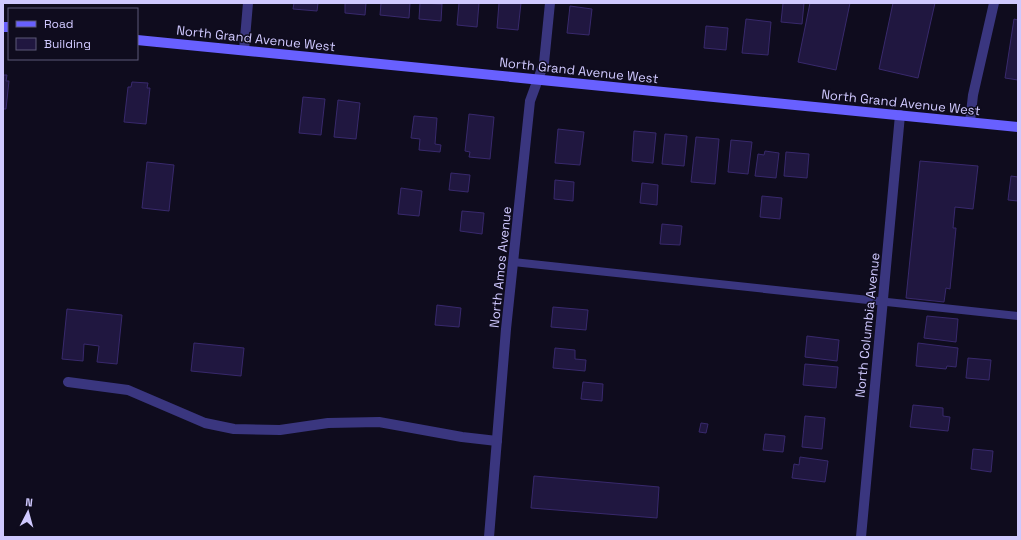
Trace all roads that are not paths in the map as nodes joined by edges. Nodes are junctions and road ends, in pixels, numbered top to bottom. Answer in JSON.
{"nodes":[{"id":1,"x":248,"y":3,"type":"edge"},
{"id":2,"x":550,"y":3,"type":"edge"},
{"id":3,"x":994,"y":3,"type":"edge"},
{"id":4,"x":138,"y":40,"type":"edge"},
{"id":5,"x":244,"y":50,"type":"junction"},
{"id":6,"x":538,"y":80,"type":"junction"},
{"id":7,"x":900,"y":115,"type":"junction"},
{"id":8,"x":970,"y":122,"type":"junction"},
{"id":9,"x":1018,"y":127,"type":"edge"},
{"id":10,"x":513,"y":262,"type":"junction"},
{"id":11,"x":883,"y":302,"type":"junction"},
{"id":12,"x":1018,"y":316,"type":"edge"},
{"id":13,"x":68,"y":382,"type":"dead end"},
{"id":14,"x":497,"y":440,"type":"junction"},
{"id":15,"x":489,"y":537,"type":"edge"},
{"id":16,"x":861,"y":537,"type":"edge"}],
"edges":[{"from":1,"to":5,"type":"street"},
{"from":2,"to":6,"type":"street","name":"North Amos Avenue"},
{"from":3,"to":8,"type":"street"},
{"from":4,"to":5,"type":"main road","name":"North Grand Avenue West"},
{"from":5,"to":6,"type":"main road","name":"North Grand Avenue West"},
{"from":6,"to":7,"type":"main road","name":"North Grand Avenue West"},
{"from":6,"to":10,"type":"street","name":"North Amos Avenue"},
{"from":7,"to":8,"type":"main road","name":"North Grand Avenue West"},
{"from":7,"to":11,"type":"street","name":"North Columbia Avenue"},
{"from":8,"to":9,"type":"main road","name":"North Grand Avenue West"},
{"from":10,"to":11,"type":"lane"},
{"from":10,"to":14,"type":"street","name":"North Amos Avenue"},
{"from":11,"to":12,"type":"lane"},
{"from":11,"to":16,"type":"street","name":"North Columbia Avenue"},
{"from":13,"to":14,"type":"street"},
{"from":14,"to":15,"type":"street","name":"North Amos Avenue"}]}
